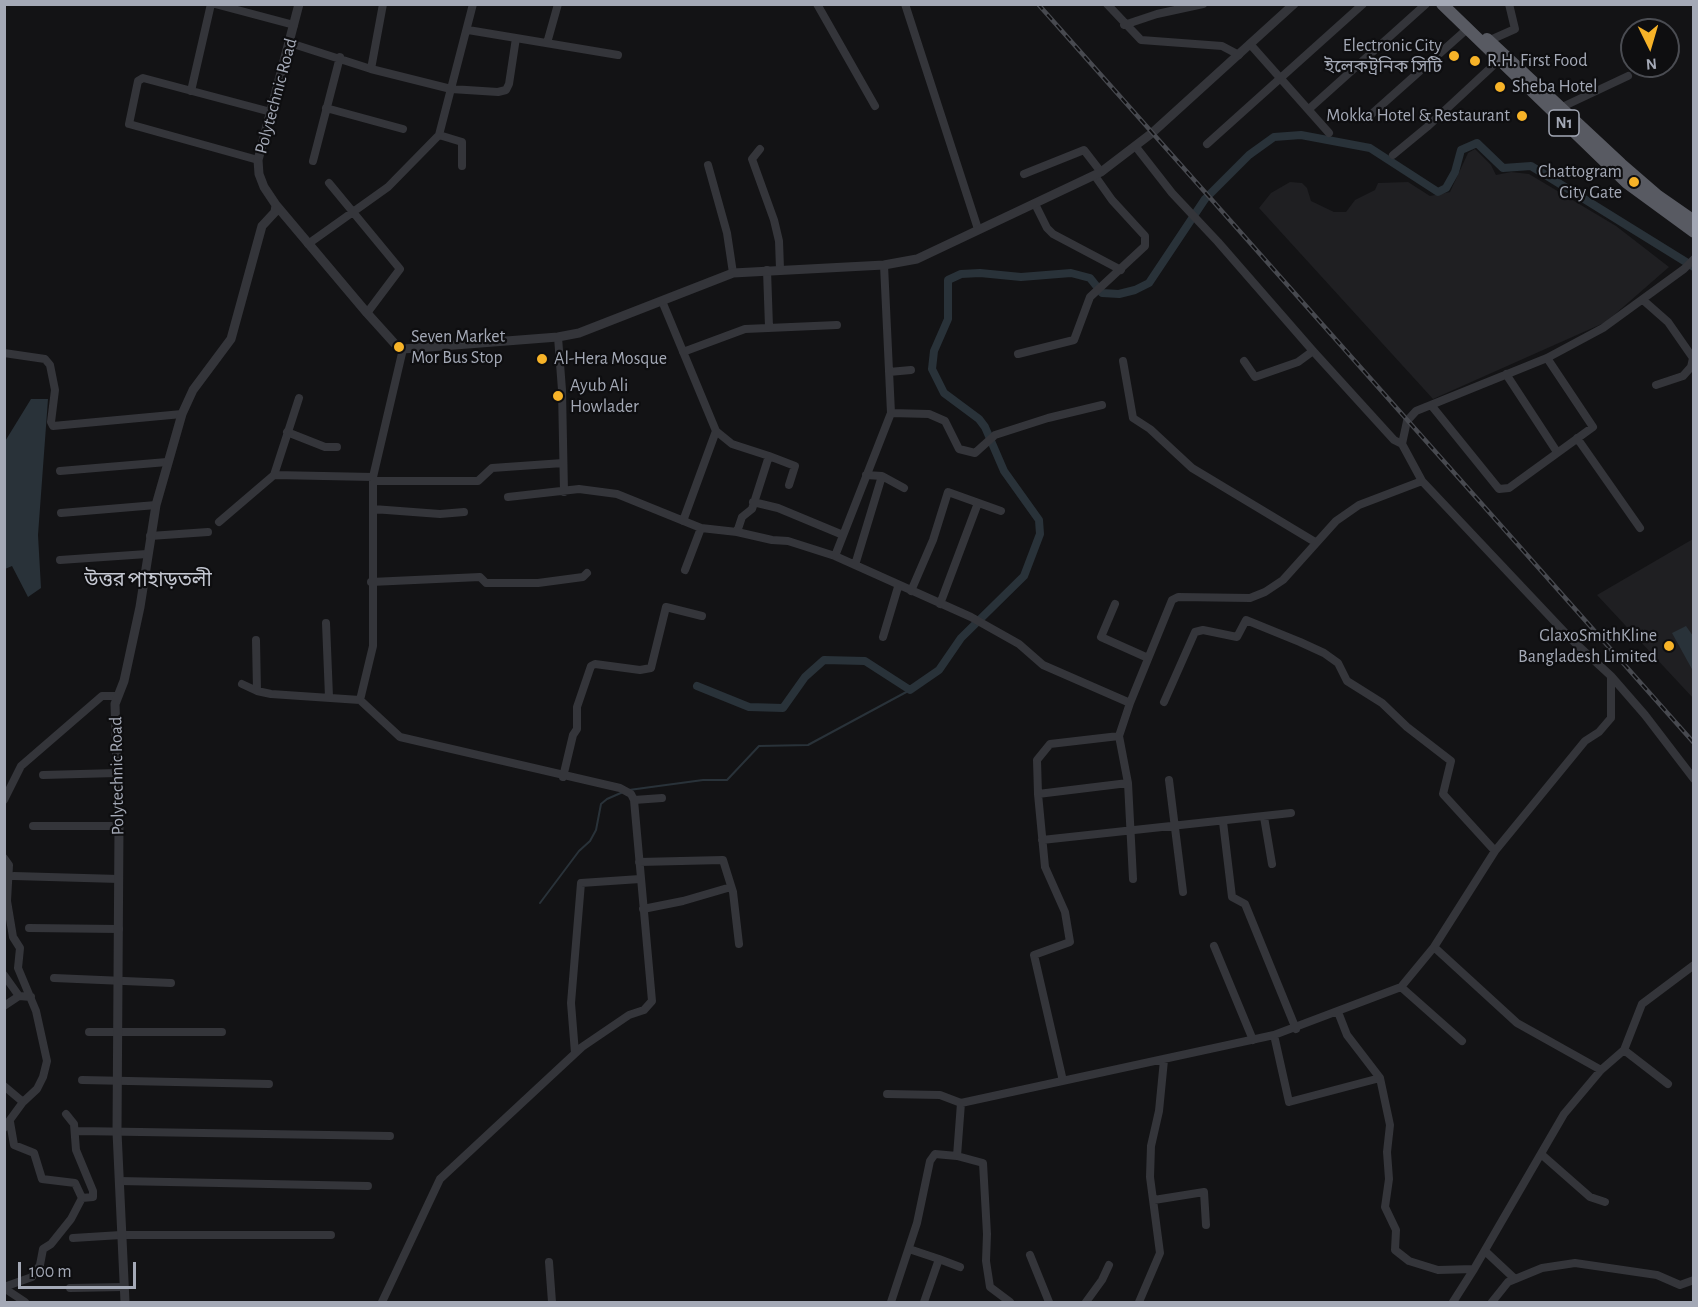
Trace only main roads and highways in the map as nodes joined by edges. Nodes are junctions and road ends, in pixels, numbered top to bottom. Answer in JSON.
{"nodes":[{"id":1,"x":1442,"y":4,"type":"edge"},
{"id":2,"x":1452,"y":4,"type":"edge"},
{"id":3,"x":1564,"y":115,"type":"junction"},
{"id":4,"x":1694,"y":221,"type":"edge"},
{"id":5,"x":1694,"y":232,"type":"edge"}],
"edges":[{"from":1,"to":3,"type":"highway","number":"N1"},
{"from":2,"to":3,"type":"highway","number":"N1"},
{"from":3,"to":4,"type":"highway","number":"N1"},
{"from":3,"to":5,"type":"highway","number":"N1"}]}
